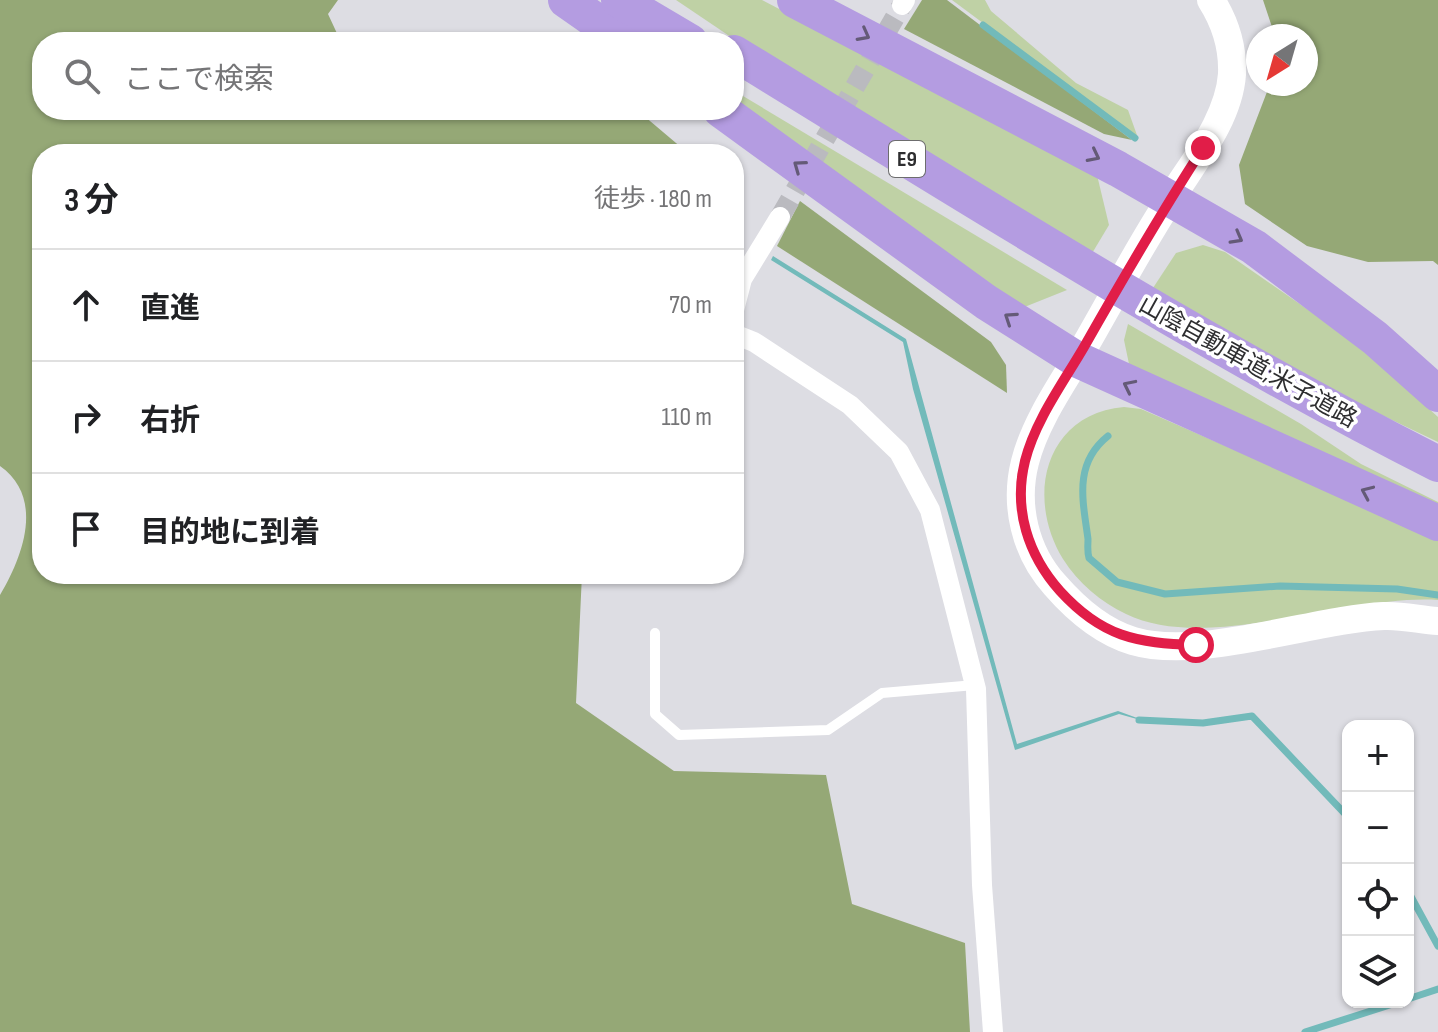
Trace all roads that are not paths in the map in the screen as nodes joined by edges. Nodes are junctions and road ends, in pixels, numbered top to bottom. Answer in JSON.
{"nodes":[{"id":1,"x":566,"y":0,"type":"edge"},
{"id":2,"x":619,"y":0,"type":"edge"},
{"id":3,"x":647,"y":0,"type":"edge"},
{"id":4,"x":795,"y":0,"type":"edge"},
{"id":5,"x":1211,"y":0,"type":"edge"},
{"id":6,"x":612,"y":32,"type":"edge"},
{"id":7,"x":673,"y":32,"type":"edge"},
{"id":8,"x":700,"y":32,"type":"edge"},
{"id":9,"x":744,"y":59,"type":"edge"},
{"id":10,"x":744,"y":75,"type":"edge"},
{"id":11,"x":735,"y":120,"type":"edge"},
{"id":12,"x":1169,"y":199,"type":"junction"},
{"id":13,"x":780,"y":217,"type":"tunnel mouth"},
{"id":14,"x":1077,"y":271,"type":"junction"},
{"id":15,"x":744,"y":276,"type":"edge"},
{"id":16,"x":1135,"y":306,"type":"junction"},
{"id":17,"x":744,"y":338,"type":"edge"},
{"id":18,"x":1076,"y":359,"type":"junction"},
{"id":19,"x":1438,"y":394,"type":"edge"},
{"id":20,"x":1438,"y":464,"type":"edge"},
{"id":21,"x":1438,"y":480,"type":"edge"},
{"id":22,"x":1438,"y":523,"type":"edge"},
{"id":23,"x":1438,"y":621,"type":"edge"},
{"id":24,"x":655,"y":633,"type":"dead end"},
{"id":25,"x":975,"y":685,"type":"junction"},
{"id":26,"x":993,"y":1032,"type":"edge"}],
"edges":[{"from":1,"to":6,"type":"highway"},
{"from":2,"to":7,"type":"highway"},
{"from":3,"to":8,"type":"highway"},
{"from":4,"to":12,"type":"highway","one_way":true},
{"from":5,"to":12,"type":"street"},
{"from":9,"to":14,"type":"highway","name":"山陰自動車道;米子道路","number":"E9"},
{"from":10,"to":14,"type":"highway","name":"山陰自動車道;米子道路","number":"E9"},
{"from":18,"to":11,"type":"highway","one_way":true},
{"from":12,"to":18,"type":"street"},
{"from":12,"to":19,"type":"highway","one_way":true},
{"from":13,"to":15,"type":"street"},
{"from":14,"to":16,"type":"highway","name":"山陰自動車道;米子道路","number":"E9"},
{"from":16,"to":20,"type":"highway","name":"山陰自動車道;米子道路","number":"E9"},
{"from":16,"to":21,"type":"highway","name":"山陰自動車道;米子道路","number":"E9"},
{"from":17,"to":25,"type":"street"},
{"from":22,"to":18,"type":"highway","one_way":true},
{"from":18,"to":23,"type":"street"},
{"from":24,"to":25,"type":"lane"},
{"from":25,"to":26,"type":"street"}]}
